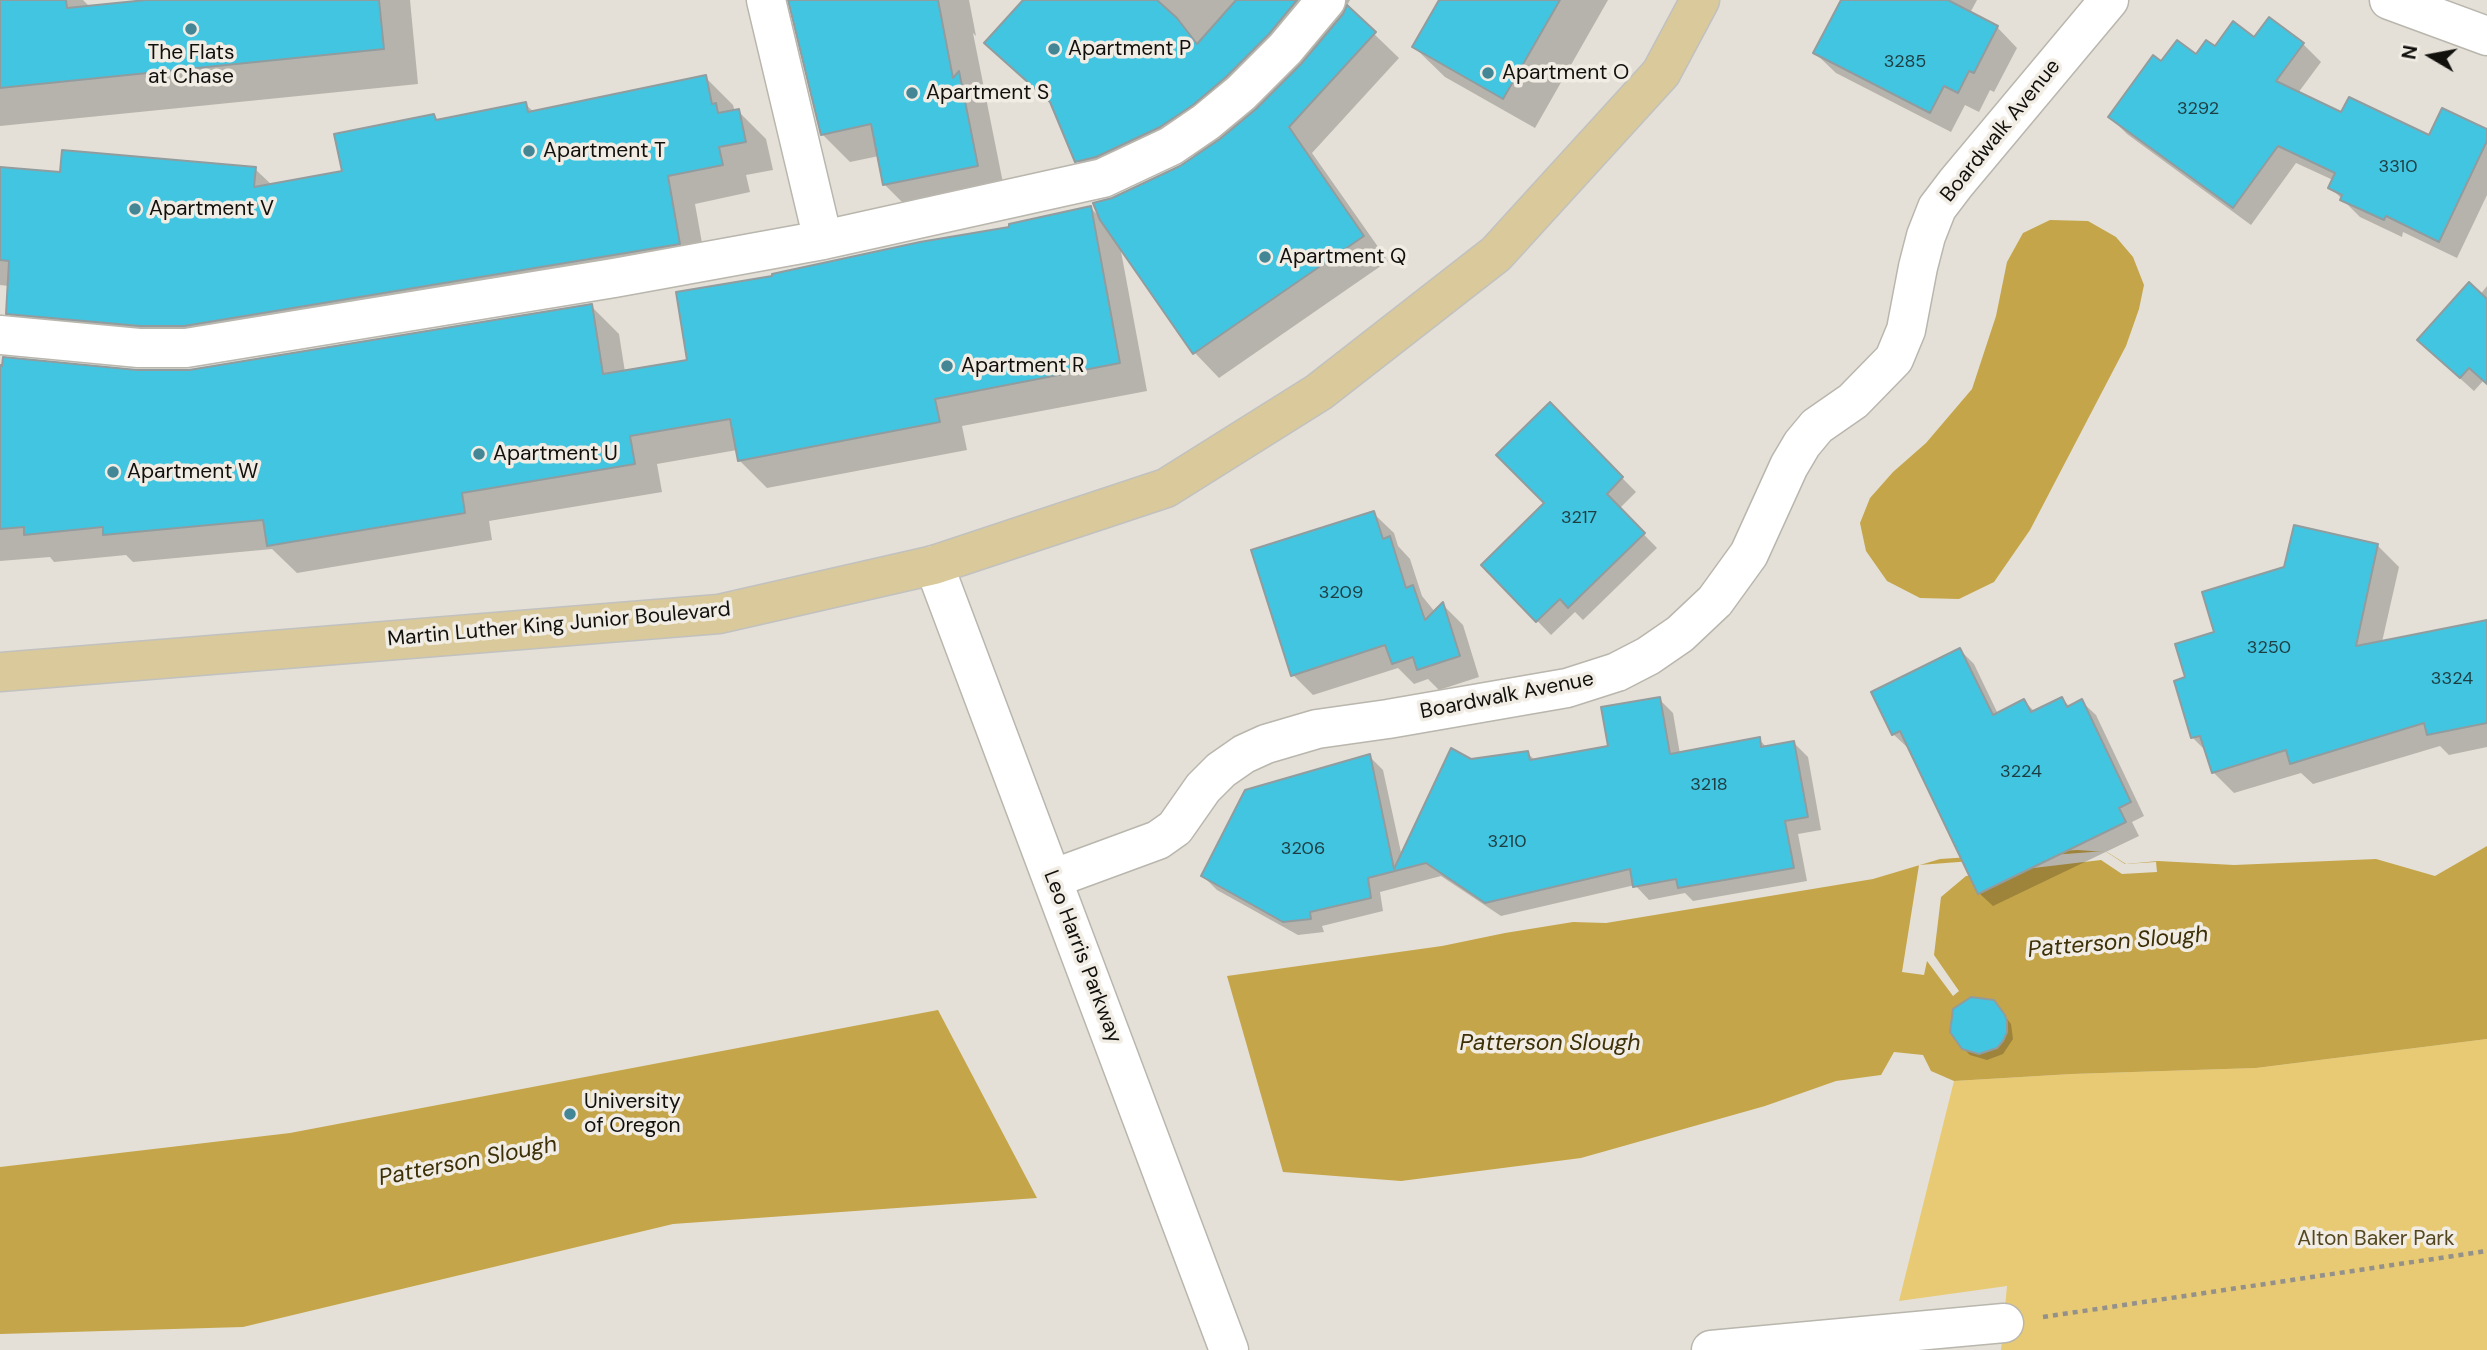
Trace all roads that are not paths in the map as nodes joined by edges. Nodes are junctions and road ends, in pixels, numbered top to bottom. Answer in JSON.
{"nodes":[{"id":1,"x":766,"y":0,"type":"edge"},
{"id":2,"x":1326,"y":0,"type":"edge"},
{"id":3,"x":1700,"y":0,"type":"edge"},
{"id":4,"x":2109,"y":0,"type":"edge"},
{"id":5,"x":2389,"y":0,"type":"edge"},
{"id":6,"x":2487,"y":36,"type":"edge"},
{"id":7,"x":823,"y":240,"type":"junction"},
{"id":8,"x":0,"y":335,"type":"edge"},
{"id":9,"x":934,"y":565,"type":"junction"},
{"id":10,"x":0,"y":671,"type":"edge"},
{"id":11,"x":1052,"y":878,"type":"junction"},
{"id":12,"x":2004,"y":1323,"type":"road end"},
{"id":13,"x":1229,"y":1350,"type":"edge"},
{"id":14,"x":1711,"y":1350,"type":"edge"}],
"edges":[{"from":1,"to":7,"type":"street"},
{"from":2,"to":7,"type":"street"},
{"from":3,"to":9,"type":"main road","name":"Martin Luther King Junior Boulevard"},
{"from":4,"to":11,"type":"street","name":"Boardwalk Avenue"},
{"from":5,"to":6,"type":"street"},
{"from":7,"to":8,"type":"street"},
{"from":9,"to":10,"type":"main road","name":"Martin Luther King Junior Boulevard"},
{"from":9,"to":11,"type":"street","name":"Leo Harris Parkway"},
{"from":11,"to":13,"type":"street","name":"Leo Harris Parkway"},
{"from":12,"to":14,"type":"street"}]}
